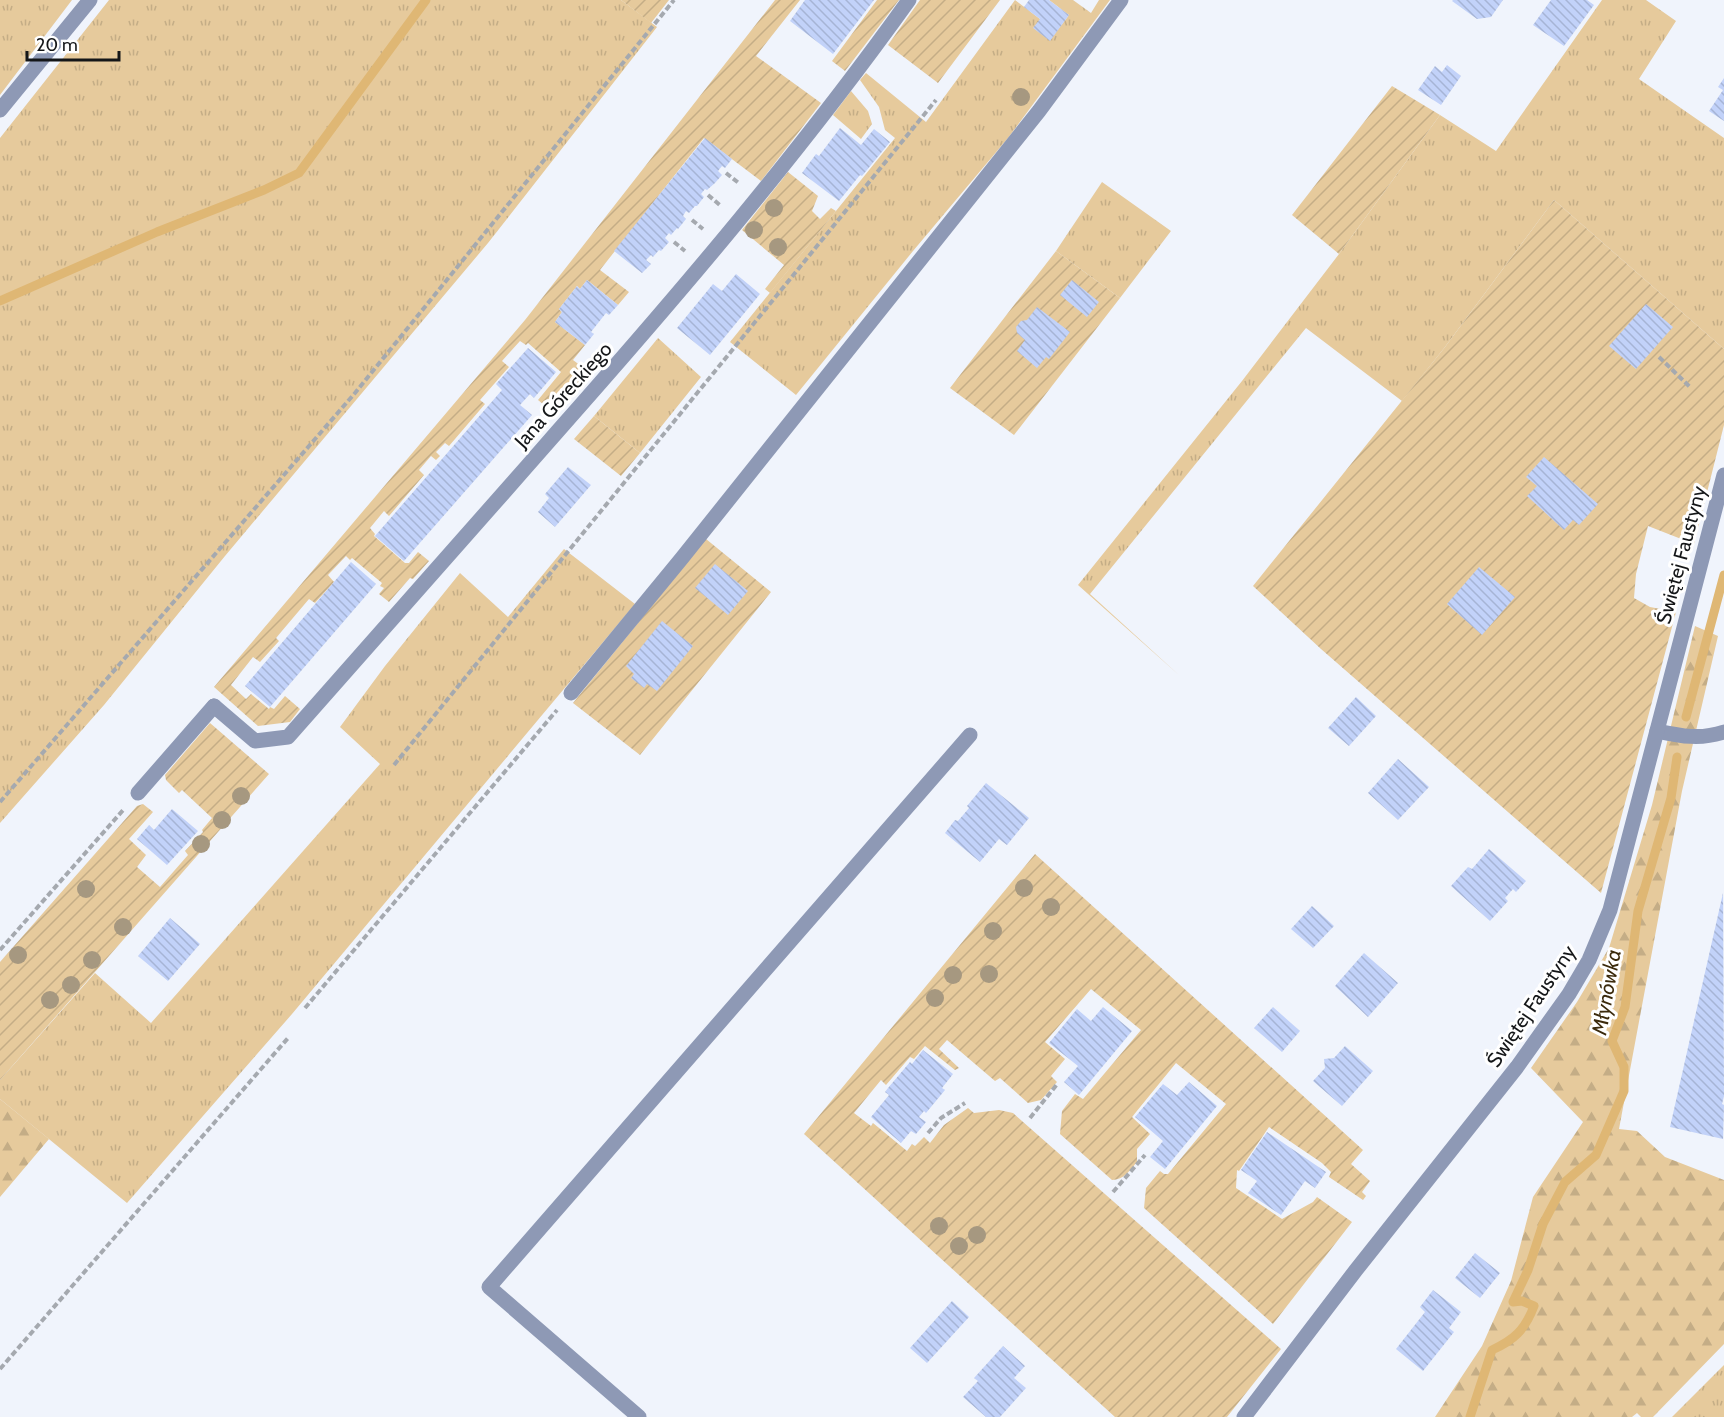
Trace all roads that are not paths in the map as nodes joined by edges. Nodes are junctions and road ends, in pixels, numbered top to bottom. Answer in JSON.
{"nodes":[{"id":1,"x":90,"y":0,"type":"edge"},
{"id":2,"x":909,"y":0,"type":"edge"},
{"id":3,"x":1121,"y":0,"type":"edge"},
{"id":4,"x":0,"y":110,"type":"edge"},
{"id":5,"x":1724,"y":474,"type":"edge"},
{"id":6,"x":571,"y":693,"type":"road end"},
{"id":7,"x":1657,"y":731,"type":"junction"},
{"id":8,"x":1724,"y":732,"type":"edge"},
{"id":9,"x":970,"y":735,"type":"dead end"},
{"id":10,"x":138,"y":793,"type":"road end"},
{"id":11,"x":639,"y":1417,"type":"edge"},
{"id":12,"x":1244,"y":1417,"type":"edge"}],
"edges":[{"from":1,"to":4,"type":"street"},
{"from":2,"to":10,"type":"street","name":"Jana Góreckiego"},
{"from":3,"to":6,"type":"street"},
{"from":5,"to":7,"type":"street","name":"Świętej Faustyny"},
{"from":7,"to":8,"type":"street"},
{"from":7,"to":12,"type":"street","name":"Świętej Faustyny"},
{"from":9,"to":11,"type":"street"}]}
